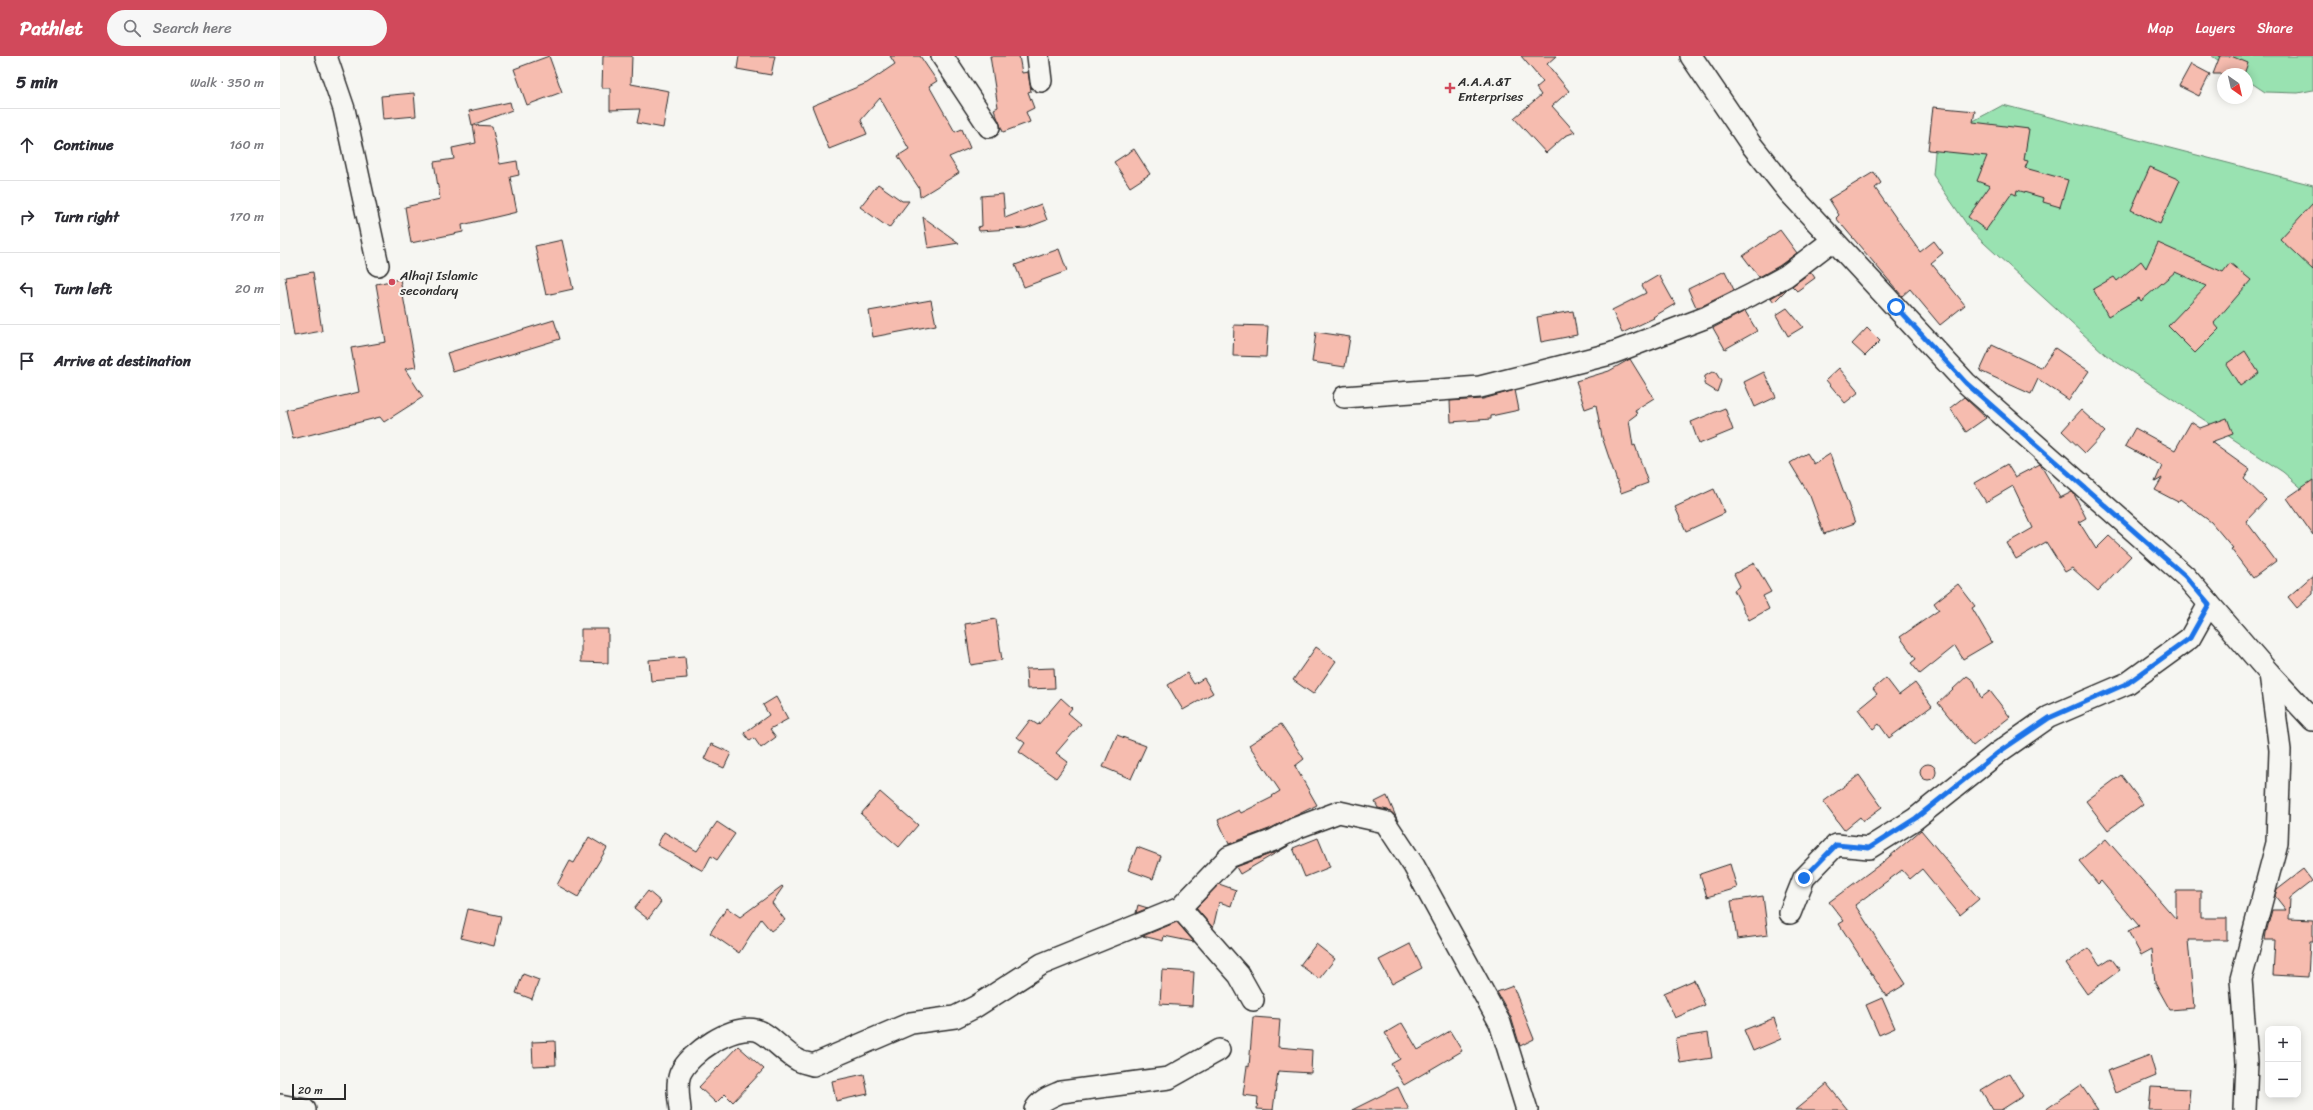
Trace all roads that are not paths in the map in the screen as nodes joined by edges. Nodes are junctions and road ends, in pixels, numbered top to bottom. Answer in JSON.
{"nodes":[{"id":1,"x":326,"y":56,"type":"edge"},
{"id":2,"x":942,"y":56,"type":"edge"},
{"id":3,"x":1038,"y":56,"type":"edge"},
{"id":4,"x":1691,"y":56,"type":"edge"},
{"id":5,"x":1041,"y":81,"type":"dead end"},
{"id":6,"x":990,"y":128,"type":"dead end"},
{"id":7,"x":1833,"y":240,"type":"junction"},
{"id":8,"x":378,"y":265,"type":"dead end"},
{"id":9,"x":1344,"y":397,"type":"dead end"},
{"id":10,"x":2209,"y":604,"type":"junction"},
{"id":11,"x":2270,"y":674,"type":"junction"},
{"id":12,"x":2313,"y":720,"type":"edge"},
{"id":13,"x":1180,"y":908,"type":"junction"},
{"id":14,"x":1790,"y":913,"type":"dead end"},
{"id":15,"x":1253,"y":1000,"type":"dead end"},
{"id":16,"x":1219,"y":1050,"type":"dead end"},
{"id":17,"x":280,"y":1105,"type":"edge"},
{"id":18,"x":305,"y":1110,"type":"edge"},
{"id":19,"x":680,"y":1110,"type":"edge"},
{"id":20,"x":1035,"y":1110,"type":"edge"},
{"id":21,"x":1527,"y":1110,"type":"edge"},
{"id":22,"x":2245,"y":1110,"type":"edge"}],
"edges":[{"from":1,"to":8,"type":"street"},
{"from":2,"to":6,"type":"street"},
{"from":3,"to":5,"type":"street"},
{"from":4,"to":7,"type":"street"},
{"from":7,"to":9,"type":"street"},
{"from":7,"to":10,"type":"street"},
{"from":10,"to":11,"type":"street"},
{"from":10,"to":14,"type":"street"},
{"from":11,"to":12,"type":"street"},
{"from":11,"to":22,"type":"street"},
{"from":13,"to":15,"type":"street"},
{"from":13,"to":19,"type":"street"},
{"from":13,"to":21,"type":"street"},
{"from":16,"to":20,"type":"street"},
{"from":17,"to":18,"type":"street"}]}
